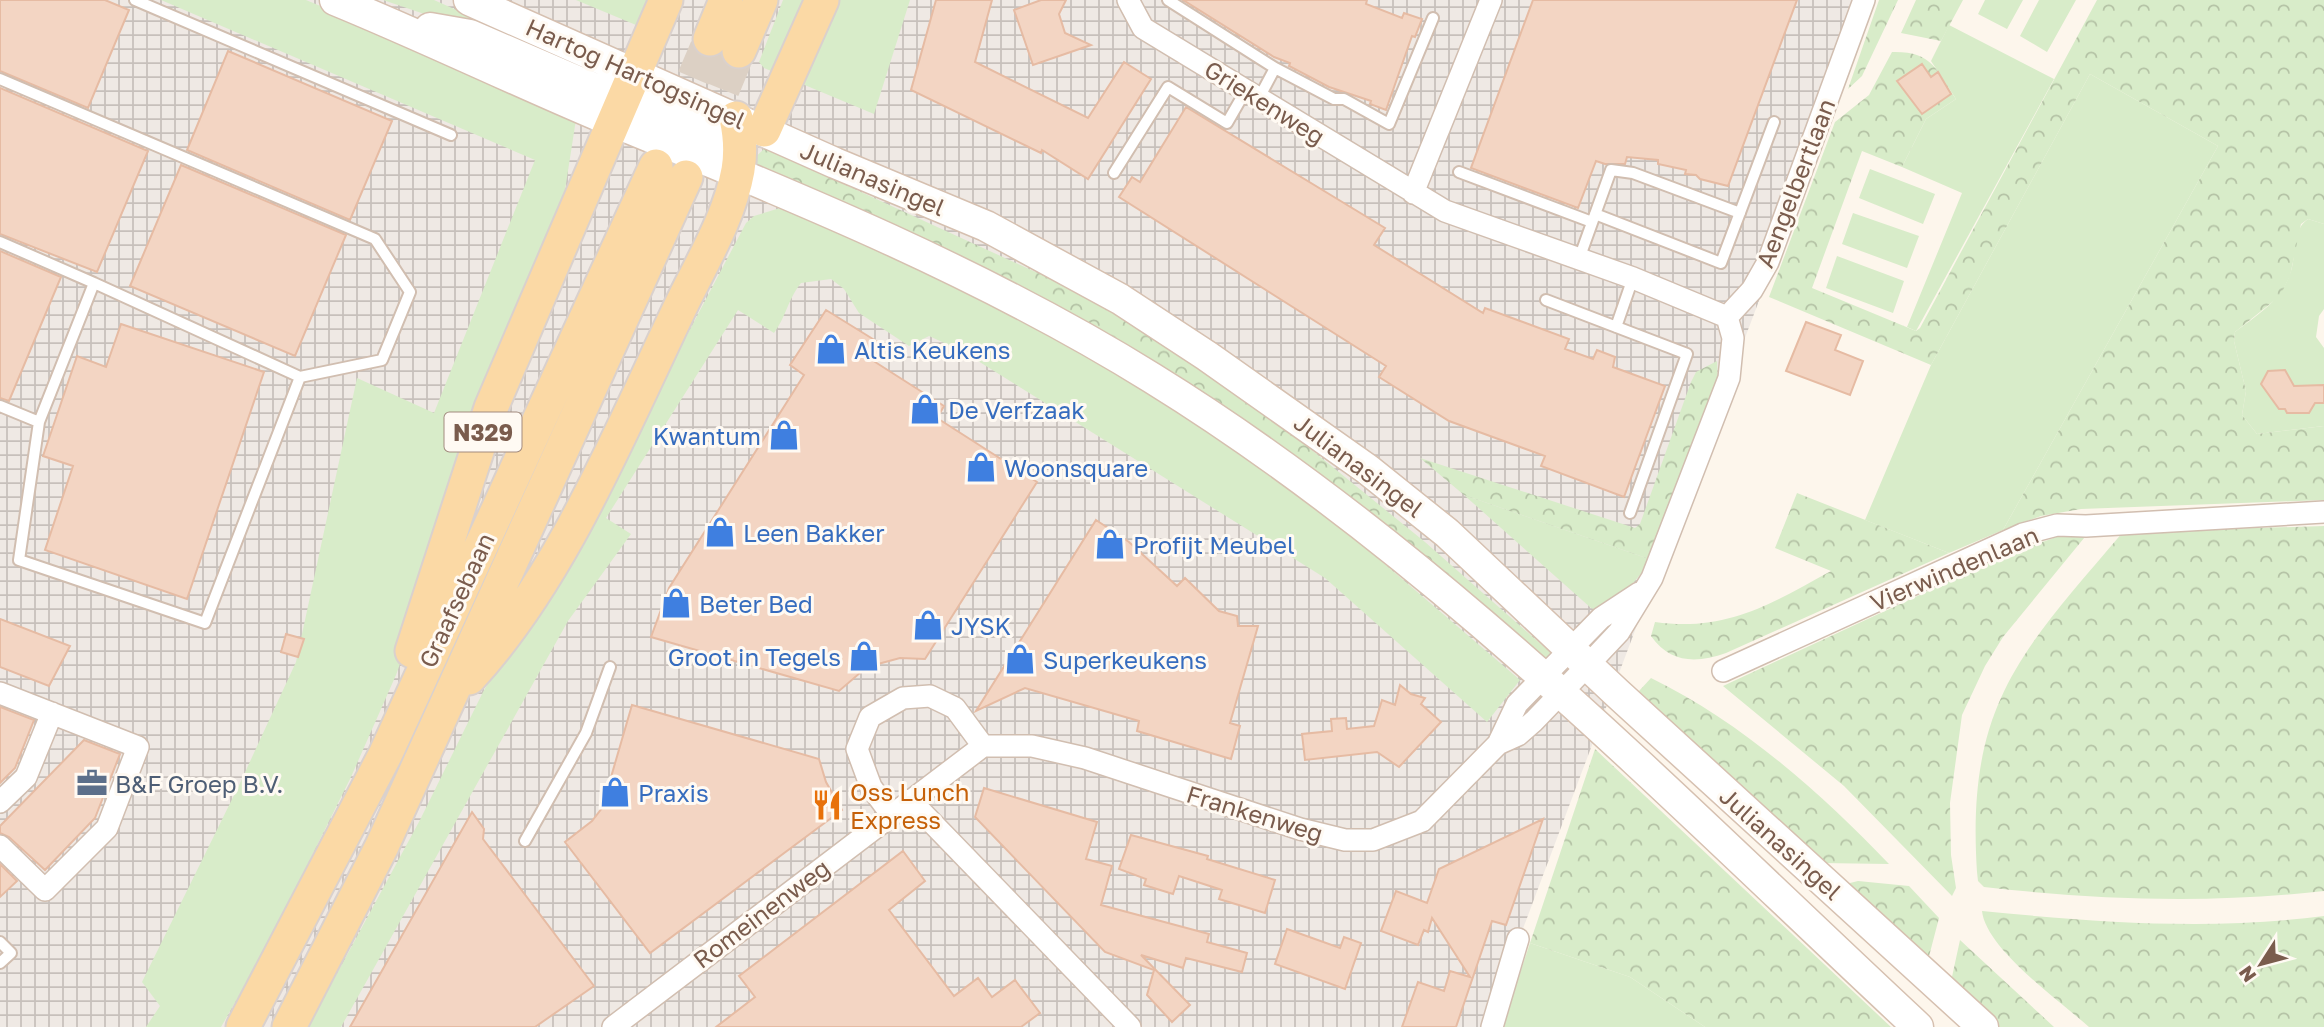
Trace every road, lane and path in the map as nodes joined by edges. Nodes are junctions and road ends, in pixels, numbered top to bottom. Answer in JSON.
{"nodes":[{"id":1,"x":135,"y":0,"type":"edge"},
{"id":2,"x":335,"y":0,"type":"edge"},
{"id":3,"x":469,"y":0,"type":"edge"},
{"id":4,"x":666,"y":0,"type":"edge"},
{"id":5,"x":726,"y":0,"type":"edge"},
{"id":6,"x":761,"y":0,"type":"edge"},
{"id":7,"x":822,"y":0,"type":"edge"},
{"id":8,"x":1128,"y":0,"type":"edge"},
{"id":9,"x":1168,"y":0,"type":"edge"},
{"id":10,"x":1864,"y":0,"type":"edge"},
{"id":11,"x":1487,"y":1,"type":"edge"},
{"id":12,"x":1433,"y":18,"type":"dead end"},
{"id":13,"x":1275,"y":68,"type":"junction"},
{"id":14,"x":0,"y":79,"type":"edge"},
{"id":15,"x":1252,"y":94,"type":"junction"},
{"id":16,"x":623,"y":98,"type":"junction"},
{"id":17,"x":1774,"y":121,"type":"dead end"},
{"id":18,"x":450,"y":135,"type":"dead end"},
{"id":19,"x":745,"y":141,"type":"junction"},
{"id":20,"x":656,"y":166,"type":"dead end"},
{"id":21,"x":1459,"y":172,"type":"dead end"},
{"id":22,"x":1114,"y":173,"type":"dead end"},
{"id":23,"x":686,"y":177,"type":"dead end"},
{"id":24,"x":1413,"y":193,"type":"junction"},
{"id":25,"x":1740,"y":213,"type":"junction"},
{"id":26,"x":1593,"y":218,"type":"junction"},
{"id":27,"x":0,"y":242,"type":"edge"},
{"id":28,"x":1579,"y":259,"type":"junction"},
{"id":29,"x":1633,"y":278,"type":"junction"},
{"id":30,"x":94,"y":283,"type":"junction"},
{"id":31,"x":1546,"y":300,"type":"dead end"},
{"id":32,"x":1727,"y":317,"type":"junction"},
{"id":33,"x":1616,"y":327,"type":"junction"},
{"id":34,"x":300,"y":377,"type":"junction"},
{"id":35,"x":0,"y":406,"type":"edge"},
{"id":36,"x":39,"y":422,"type":"junction"},
{"id":37,"x":2324,"y":512,"type":"edge"},
{"id":38,"x":1630,"y":513,"type":"dead end"},
{"id":39,"x":1578,"y":657,"type":"junction"},
{"id":40,"x":610,"y":667,"type":"dead end"},
{"id":41,"x":1723,"y":671,"type":"dead end"},
{"id":42,"x":1551,"y":686,"type":"junction"},
{"id":43,"x":0,"y":693,"type":"edge"},
{"id":44,"x":448,"y":700,"type":"junction"},
{"id":45,"x":52,"y":713,"type":"junction"},
{"id":46,"x":983,"y":746,"type":"junction"},
{"id":47,"x":384,"y":755,"type":"junction"},
{"id":48,"x":910,"y":800,"type":"junction"},
{"id":49,"x":0,"y":802,"type":"edge"},
{"id":50,"x":891,"y":814,"type":"junction"},
{"id":51,"x":525,"y":841,"type":"dead end"},
{"id":52,"x":0,"y":846,"type":"edge"},
{"id":53,"x":1518,"y":939,"type":"dead end"},
{"id":54,"x":0,"y":942,"type":"edge"},
{"id":55,"x":0,"y":963,"type":"edge"},
{"id":56,"x":243,"y":1027,"type":"edge"},
{"id":57,"x":289,"y":1027,"type":"edge"},
{"id":58,"x":613,"y":1027,"type":"edge"},
{"id":59,"x":1130,"y":1027,"type":"edge"},
{"id":60,"x":1492,"y":1027,"type":"edge"},
{"id":61,"x":1918,"y":1027,"type":"edge"},
{"id":62,"x":1983,"y":1027,"type":"edge"}],
"edges":[{"from":1,"to":18,"type":"lane"},
{"from":2,"to":16,"type":"main road","name":"Hartog Hartogsingel"},
{"from":3,"to":16,"type":"main road","name":"Hartog Hartogsingel"},
{"from":4,"to":16,"type":"main road","number":"N329"},
{"from":5,"to":6,"type":"main road"},
{"from":7,"to":19,"type":"main road","number":"N329"},
{"from":8,"to":15,"type":"street","name":"Griekenweg"},
{"from":9,"to":13,"type":"lane"},
{"from":10,"to":32,"type":"street","name":"Aengelbertlaan"},
{"from":11,"to":24,"type":"street"},
{"from":12,"to":13,"type":"lane"},
{"from":13,"to":15,"type":"lane"},
{"from":14,"to":34,"type":"lane"},
{"from":15,"to":22,"type":"lane"},
{"from":15,"to":24,"type":"street","name":"Griekenweg"},
{"from":16,"to":19,"type":"main road","name":"Hartog Hartogsingel"},
{"from":16,"to":19,"type":"main road","name":"Julianasingel"},
{"from":16,"to":47,"type":"main road","number":"N329"},
{"from":17,"to":25,"type":"lane"},
{"from":19,"to":39,"type":"main road","name":"Julianasingel"},
{"from":19,"to":42,"type":"main road","name":"Julianasingel"},
{"from":19,"to":44,"type":"main road","number":"N329"},
{"from":20,"to":47,"type":"main road","name":"Graafsebaan","number":"N329"},
{"from":21,"to":26,"type":"lane"},
{"from":23,"to":44,"type":"main road","name":"Graafsebaan","number":"N329"},
{"from":24,"to":28,"type":"street","name":"Griekenweg"},
{"from":25,"to":26,"type":"lane"},
{"from":25,"to":26,"type":"lane"},
{"from":26,"to":28,"type":"lane"},
{"from":27,"to":30,"type":"lane"},
{"from":28,"to":29,"type":"street","name":"Griekenweg"},
{"from":29,"to":32,"type":"street","name":"Griekenweg"},
{"from":29,"to":33,"type":"lane"},
{"from":30,"to":34,"type":"lane"},
{"from":30,"to":36,"type":"lane"},
{"from":31,"to":33,"type":"lane"},
{"from":32,"to":39,"type":"street"},
{"from":33,"to":38,"type":"lane"},
{"from":34,"to":36,"type":"lane"},
{"from":35,"to":36,"type":"lane"},
{"from":37,"to":41,"type":"street","name":"Vierwindenlaan"},
{"from":39,"to":42,"type":"street","name":"Frankenweg"},
{"from":39,"to":62,"type":"main road","name":"Julianasingel"},
{"from":40,"to":51,"type":"lane"},
{"from":42,"to":46,"type":"street","name":"Frankenweg"},
{"from":42,"to":61,"type":"main road","name":"Julianasingel"},
{"from":43,"to":45,"type":"street"},
{"from":44,"to":57,"type":"main road","name":"Graafsebaan","number":"N329"},
{"from":45,"to":49,"type":"street"},
{"from":45,"to":52,"type":"street"},
{"from":46,"to":48,"type":"street"},
{"from":46,"to":50,"type":"street"},
{"from":47,"to":56,"type":"main road","name":"Graafsebaan","number":"N329"},
{"from":48,"to":50,"type":"street","name":"Romeinenweg"},
{"from":48,"to":59,"type":"street"},
{"from":50,"to":58,"type":"street","name":"Romeinenweg"},
{"from":53,"to":60,"type":"street"},
{"from":54,"to":55,"type":"lane"}]}
